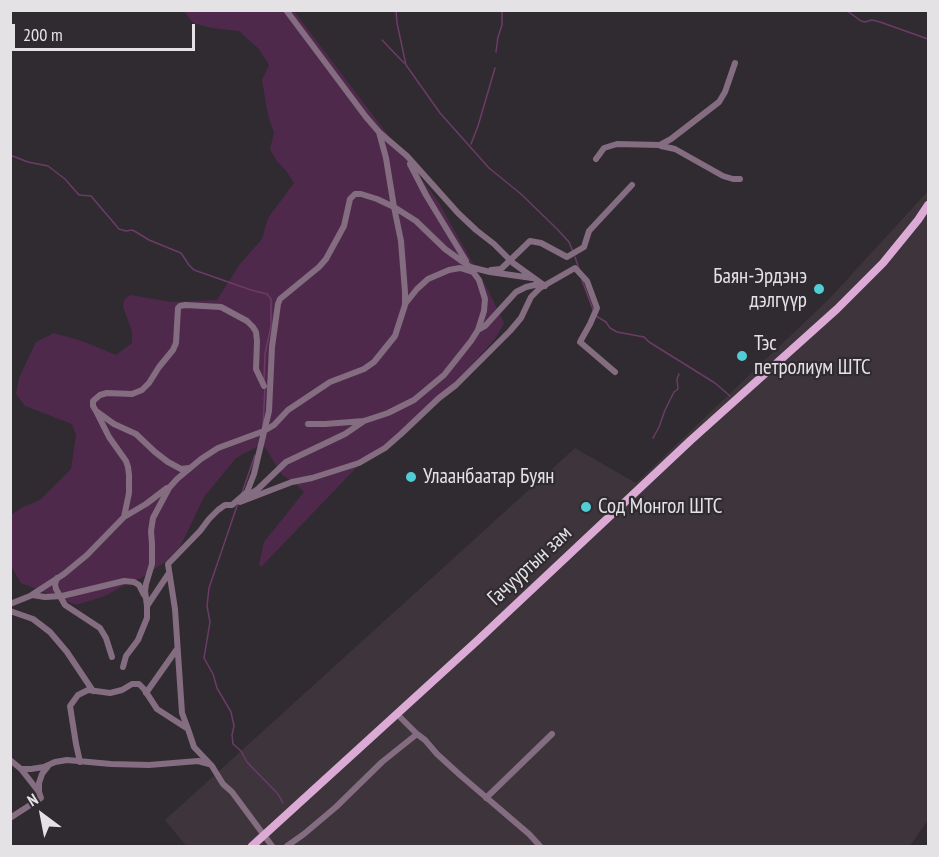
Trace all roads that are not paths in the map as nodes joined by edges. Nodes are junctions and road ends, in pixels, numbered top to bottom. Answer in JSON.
{"nodes":[{"id":1,"x":286,"y":10,"type":"edge"},
{"id":2,"x":735,"y":63,"type":"dead end"},
{"id":3,"x":379,"y":132,"type":"junction"},
{"id":4,"x":660,"y":146,"type":"junction"},
{"id":5,"x":407,"y":156,"type":"junction"},
{"id":6,"x":596,"y":159,"type":"dead end"},
{"id":7,"x":740,"y":179,"type":"dead end"},
{"id":8,"x":632,"y":185,"type":"dead end"},
{"id":9,"x":928,"y":205,"type":"edge"},
{"id":10,"x":394,"y":207,"type":"junction"},
{"id":11,"x":510,"y":260,"type":"junction"},
{"id":12,"x":470,"y":267,"type":"junction"},
{"id":13,"x":482,"y":271,"type":"junction"},
{"id":14,"x":532,"y":278,"type":"junction"},
{"id":15,"x":545,"y":286,"type":"junction"},
{"id":16,"x":405,"y":305,"type":"junction"},
{"id":17,"x":478,"y":330,"type":"junction"},
{"id":18,"x":615,"y":372,"type":"dead end"},
{"id":19,"x":264,"y":386,"type":"dead end"},
{"id":20,"x":96,"y":411,"type":"junction"},
{"id":21,"x":364,"y":421,"type":"junction"},
{"id":22,"x":308,"y":424,"type":"dead end"},
{"id":23,"x":264,"y":431,"type":"junction"},
{"id":24,"x":189,"y":468,"type":"junction"},
{"id":25,"x":177,"y":479,"type":"junction"},
{"id":26,"x":234,"y":504,"type":"junction"},
{"id":27,"x":124,"y":517,"type":"junction"},
{"id":28,"x":170,"y":572,"type":"junction"},
{"id":29,"x":58,"y":578,"type":"junction"},
{"id":30,"x":31,"y":595,"type":"junction"},
{"id":31,"x":59,"y":596,"type":"junction"},
{"id":32,"x":145,"y":597,"type":"junction"},
{"id":33,"x":10,"y":604,"type":"edge"},
{"id":34,"x":147,"y":606,"type":"junction"},
{"id":35,"x":10,"y":611,"type":"edge"},
{"id":36,"x":178,"y":649,"type":"junction"},
{"id":37,"x":112,"y":657,"type":"dead end"},
{"id":38,"x":123,"y":667,"type":"dead end"},
{"id":39,"x":93,"y":691,"type":"junction"},
{"id":40,"x":146,"y":693,"type":"junction"},
{"id":41,"x":397,"y":714,"type":"junction"},
{"id":42,"x":188,"y":729,"type":"junction"},
{"id":43,"x":417,"y":734,"type":"junction"},
{"id":44,"x":552,"y":734,"type":"dead end"},
{"id":45,"x":10,"y":760,"type":"edge"},
{"id":46,"x":80,"y":762,"type":"junction"},
{"id":47,"x":50,"y":765,"type":"junction"},
{"id":48,"x":212,"y":766,"type":"junction"},
{"id":49,"x":21,"y":769,"type":"junction"},
{"id":50,"x":39,"y":792,"type":"junction"},
{"id":51,"x":486,"y":798,"type":"junction"},
{"id":52,"x":10,"y":818,"type":"edge"},
{"id":53,"x":264,"y":836,"type":"junction"},
{"id":54,"x":252,"y":846,"type":"edge"},
{"id":55,"x":272,"y":846,"type":"edge"},
{"id":56,"x":287,"y":846,"type":"edge"},
{"id":57,"x":540,"y":846,"type":"edge"}],
"edges":[{"from":1,"to":3,"type":"street"},
{"from":2,"to":4,"type":"street"},
{"from":3,"to":5,"type":"street"},
{"from":3,"to":10,"type":"street"},
{"from":4,"to":6,"type":"street"},
{"from":4,"to":7,"type":"street"},
{"from":5,"to":11,"type":"street"},
{"from":5,"to":12,"type":"street"},
{"from":8,"to":11,"type":"street"},
{"from":9,"to":41,"type":"main road","name":"Гачууртын зам"},
{"from":10,"to":12,"type":"street"},
{"from":10,"to":16,"type":"street"},
{"from":10,"to":23,"type":"street"},
{"from":11,"to":13,"type":"street"},
{"from":11,"to":14,"type":"street"},
{"from":12,"to":13,"type":"street"},
{"from":13,"to":14,"type":"street"},
{"from":14,"to":15,"type":"street"},
{"from":15,"to":17,"type":"street"},
{"from":15,"to":18,"type":"street"},
{"from":15,"to":26,"type":"street"},
{"from":16,"to":17,"type":"street"},
{"from":16,"to":23,"type":"street"},
{"from":17,"to":21,"type":"street"},
{"from":19,"to":20,"type":"street"},
{"from":20,"to":24,"type":"street"},
{"from":20,"to":27,"type":"street"},
{"from":21,"to":22,"type":"street"},
{"from":21,"to":26,"type":"street"},
{"from":23,"to":24,"type":"street"},
{"from":23,"to":26,"type":"street"},
{"from":24,"to":25,"type":"street"},
{"from":25,"to":27,"type":"street"},
{"from":25,"to":32,"type":"street"},
{"from":26,"to":28,"type":"street"},
{"from":27,"to":29,"type":"street"},
{"from":28,"to":34,"type":"street"},
{"from":28,"to":36,"type":"street"},
{"from":29,"to":30,"type":"street"},
{"from":29,"to":31,"type":"street"},
{"from":30,"to":31,"type":"street"},
{"from":30,"to":33,"type":"street"},
{"from":31,"to":32,"type":"street"},
{"from":31,"to":37,"type":"street"},
{"from":32,"to":34,"type":"street"},
{"from":34,"to":38,"type":"street"},
{"from":35,"to":39,"type":"street"},
{"from":36,"to":40,"type":"street"},
{"from":36,"to":42,"type":"street"},
{"from":39,"to":40,"type":"street"},
{"from":39,"to":46,"type":"street"},
{"from":40,"to":42,"type":"street"},
{"from":41,"to":43,"type":"street"},
{"from":41,"to":53,"type":"main road","name":"Гачууртын зам"},
{"from":42,"to":48,"type":"street"},
{"from":43,"to":51,"type":"street"},
{"from":43,"to":56,"type":"street"},
{"from":44,"to":51,"type":"street"},
{"from":45,"to":49,"type":"street"},
{"from":46,"to":47,"type":"street"},
{"from":46,"to":48,"type":"street"},
{"from":47,"to":49,"type":"street"},
{"from":47,"to":50,"type":"street"},
{"from":48,"to":53,"type":"street"},
{"from":49,"to":50,"type":"street"},
{"from":50,"to":52,"type":"street"},
{"from":51,"to":57,"type":"street"},
{"from":53,"to":54,"type":"main road","name":"Гачууртын зам"},
{"from":53,"to":55,"type":"street"}]}
